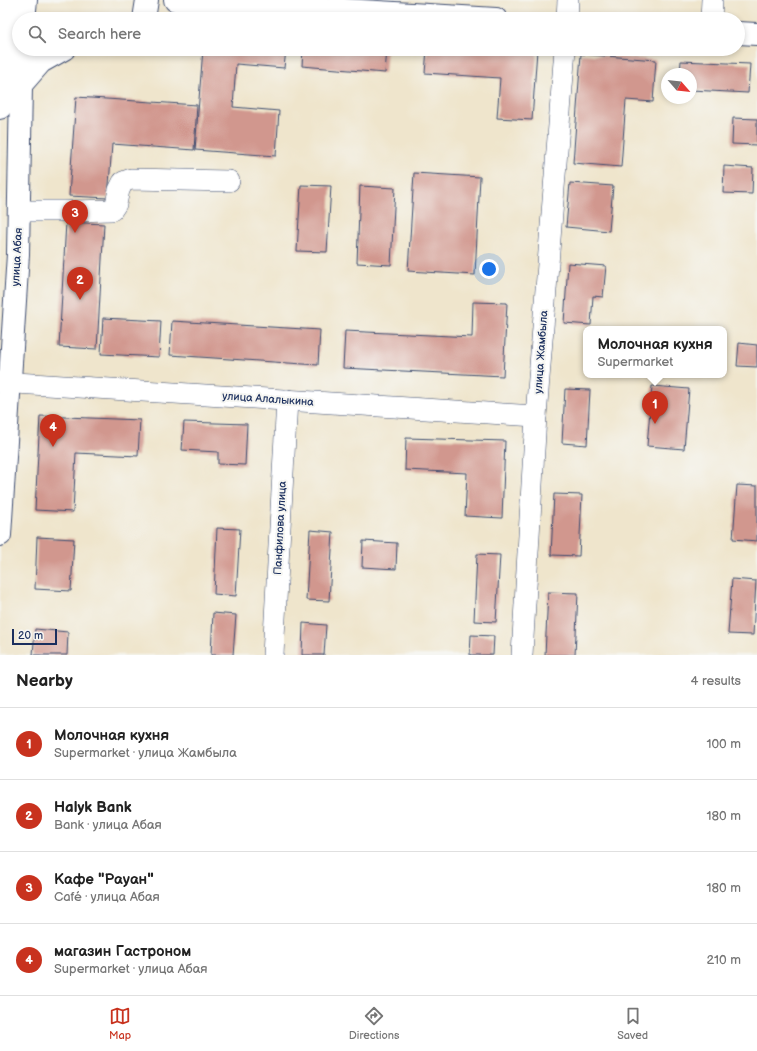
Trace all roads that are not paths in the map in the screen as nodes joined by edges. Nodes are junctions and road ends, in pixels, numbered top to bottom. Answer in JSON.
{"nodes":[{"id":1,"x":8,"y":0,"type":"edge"},
{"id":2,"x":26,"y":0,"type":"edge"},
{"id":3,"x":147,"y":0,"type":"edge"},
{"id":4,"x":175,"y":0,"type":"edge"},
{"id":5,"x":568,"y":0,"type":"edge"},
{"id":6,"x":712,"y":0,"type":"edge"},
{"id":7,"x":25,"y":12,"type":"edge"},
{"id":8,"x":145,"y":12,"type":"edge"},
{"id":9,"x":378,"y":12,"type":"edge"},
{"id":10,"x":567,"y":12,"type":"edge"},
{"id":11,"x":711,"y":12,"type":"edge"},
{"id":12,"x":745,"y":33,"type":"edge"},
{"id":13,"x":757,"y":34,"type":"edge"},
{"id":14,"x":19,"y":56,"type":"edge"},
{"id":15,"x":51,"y":56,"type":"edge"},
{"id":16,"x":564,"y":56,"type":"edge"},
{"id":17,"x":8,"y":78,"type":"edge"},
{"id":18,"x":0,"y":108,"type":"edge"},
{"id":19,"x":229,"y":181,"type":"dead end"},
{"id":20,"x":19,"y":211,"type":"junction"},
{"id":21,"x":5,"y":382,"type":"edge"},
{"id":22,"x":288,"y":400,"type":"junction"},
{"id":23,"x":536,"y":416,"type":"junction"},
{"id":24,"x":0,"y":535,"type":"edge"},
{"id":25,"x":273,"y":655,"type":"edge"},
{"id":26,"x":522,"y":655,"type":"edge"}],
"edges":[{"from":1,"to":17,"type":"main road"},
{"from":2,"to":7,"type":"main road"},
{"from":3,"to":8,"type":"main road"},
{"from":4,"to":9,"type":"main road"},
{"from":5,"to":10,"type":"street"},
{"from":6,"to":11,"type":"street"},
{"from":12,"to":13,"type":"main road"},
{"from":14,"to":17,"type":"main road"},
{"from":15,"to":17,"type":"main road"},
{"from":16,"to":23,"type":"street","name":"улица Жамбыла"},
{"from":17,"to":18,"type":"main road"},
{"from":17,"to":20,"type":"main road","name":"улица Абая"},
{"from":19,"to":20,"type":"street"},
{"from":20,"to":21,"type":"main road","name":"улица Абая"},
{"from":21,"to":22,"type":"street","name":"улица Алалыкина"},
{"from":21,"to":24,"type":"main road","name":"улица Абая"},
{"from":22,"to":23,"type":"street","name":"улица Алалыкина"},
{"from":22,"to":25,"type":"street","name":"Панфилова улица"},
{"from":23,"to":26,"type":"street","name":"улица Жамбыла"}]}
